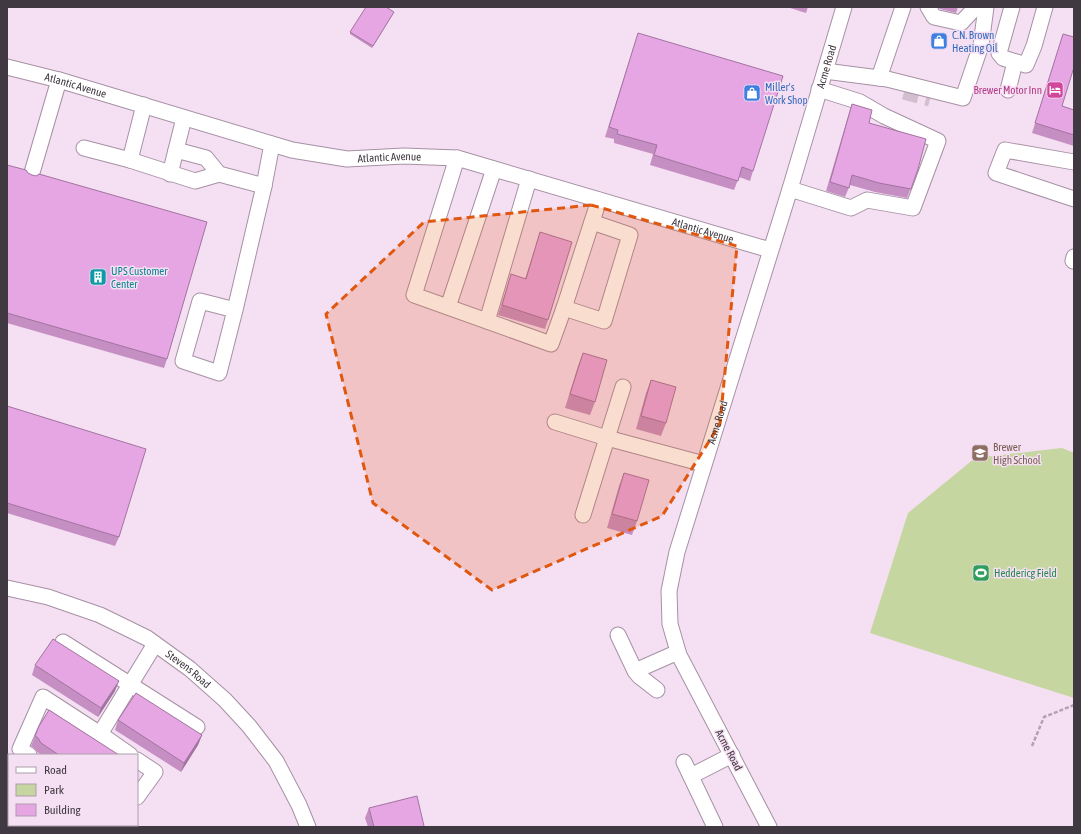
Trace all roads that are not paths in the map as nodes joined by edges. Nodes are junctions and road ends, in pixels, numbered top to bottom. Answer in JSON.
{"nodes":[{"id":1,"x":844,"y":7,"type":"edge"},
{"id":2,"x":903,"y":7,"type":"edge"},
{"id":3,"x":928,"y":7,"type":"edge"},
{"id":4,"x":1012,"y":7,"type":"edge"},
{"id":5,"x":1045,"y":7,"type":"edge"},
{"id":6,"x":979,"y":8,"type":"edge"},
{"id":7,"x":1015,"y":62,"type":"junction"},
{"id":8,"x":8,"y":68,"type":"edge"},
{"id":9,"x":825,"y":71,"type":"junction"},
{"id":10,"x":883,"y":79,"type":"junction"},
{"id":11,"x":59,"y":80,"type":"junction"},
{"id":12,"x":819,"y":89,"type":"junction"},
{"id":13,"x":1008,"y":90,"type":"dead end"},
{"id":14,"x":904,"y":92,"type":"tunnel mouth"},
{"id":15,"x":956,"y":97,"type":"junction"},
{"id":16,"x":930,"y":100,"type":"tunnel mouth"},
{"id":17,"x":144,"y":105,"type":"junction"},
{"id":18,"x":184,"y":118,"type":"junction"},
{"id":19,"x":272,"y":144,"type":"junction"},
{"id":20,"x":84,"y":148,"type":"dead end"},
{"id":21,"x":176,"y":150,"type":"junction"},
{"id":22,"x":457,"y":158,"type":"junction"},
{"id":23,"x":130,"y":160,"type":"junction"},
{"id":24,"x":1074,"y":162,"type":"edge"},
{"id":25,"x":494,"y":169,"type":"junction"},
{"id":26,"x":170,"y":174,"type":"junction"},
{"id":27,"x":218,"y":174,"type":"junction"},
{"id":28,"x":31,"y":176,"type":"edge"},
{"id":29,"x":529,"y":180,"type":"junction"},
{"id":30,"x":264,"y":186,"type":"junction"},
{"id":31,"x":790,"y":189,"type":"junction"},
{"id":32,"x":1074,"y":199,"type":"edge"},
{"id":33,"x":599,"y":200,"type":"junction"},
{"id":34,"x":592,"y":222,"type":"junction"},
{"id":35,"x":770,"y":250,"type":"junction"},
{"id":36,"x":448,"y":307,"type":"junction"},
{"id":37,"x":564,"y":308,"type":"junction"},
{"id":38,"x":235,"y":310,"type":"junction"},
{"id":39,"x":487,"y":321,"type":"junction"},
{"id":40,"x":623,"y":387,"type":"dead end"},
{"id":41,"x":555,"y":422,"type":"dead end"},
{"id":42,"x":607,"y":438,"type":"junction"},
{"id":43,"x":704,"y":464,"type":"junction"},
{"id":44,"x":583,"y":515,"type":"dead end"},
{"id":45,"x":7,"y":588,"type":"edge"},
{"id":46,"x":618,"y":635,"type":"dead end"},
{"id":47,"x":63,"y":642,"type":"dead end"},
{"id":48,"x":155,"y":644,"type":"junction"},
{"id":49,"x":678,"y":652,"type":"junction"},
{"id":50,"x":635,"y":671,"type":"junction"},
{"id":51,"x":131,"y":685,"type":"junction"},
{"id":52,"x":657,"y":690,"type":"dead end"},
{"id":53,"x":197,"y":727,"type":"dead end"},
{"id":54,"x":100,"y":734,"type":"junction"},
{"id":55,"x":28,"y":754,"type":"edge"},
{"id":56,"x":129,"y":754,"type":"edge"},
{"id":57,"x":732,"y":755,"type":"junction"},
{"id":58,"x":138,"y":761,"type":"edge"},
{"id":59,"x":684,"y":762,"type":"dead end"},
{"id":60,"x":691,"y":776,"type":"junction"},
{"id":61,"x":138,"y":796,"type":"edge"},
{"id":62,"x":308,"y":827,"type":"edge"},
{"id":63,"x":715,"y":827,"type":"edge"},
{"id":64,"x":769,"y":827,"type":"edge"}],
"edges":[{"from":1,"to":9,"type":"street","name":"Acme Road"},
{"from":2,"to":10,"type":"street"},
{"from":3,"to":6,"type":"street"},
{"from":4,"to":7,"type":"street"},
{"from":5,"to":7,"type":"street"},
{"from":6,"to":15,"type":"street"},
{"from":7,"to":13,"type":"street"},
{"from":8,"to":11,"type":"street","name":"Atlantic Avenue"},
{"from":9,"to":10,"type":"street"},
{"from":9,"to":12,"type":"street","name":"Acme Road"},
{"from":10,"to":14,"type":"street"},
{"from":10,"to":15,"type":"street"},
{"from":11,"to":17,"type":"street","name":"Atlantic Avenue"},
{"from":11,"to":28,"type":"street"},
{"from":12,"to":31,"type":"street","name":"Acme Road"},
{"from":12,"to":31,"type":"street"},
{"from":15,"to":16,"type":"street"},
{"from":17,"to":18,"type":"street","name":"Atlantic Avenue"},
{"from":17,"to":23,"type":"street"},
{"from":18,"to":19,"type":"street","name":"Atlantic Avenue"},
{"from":18,"to":21,"type":"street"},
{"from":19,"to":22,"type":"street","name":"Atlantic Avenue"},
{"from":19,"to":30,"type":"street"},
{"from":20,"to":23,"type":"street"},
{"from":21,"to":26,"type":"street"},
{"from":21,"to":27,"type":"street"},
{"from":22,"to":25,"type":"street","name":"Atlantic Avenue"},
{"from":22,"to":36,"type":"street"},
{"from":23,"to":26,"type":"street"},
{"from":24,"to":32,"type":"street"},
{"from":25,"to":29,"type":"street","name":"Atlantic Avenue"},
{"from":25,"to":36,"type":"street"},
{"from":26,"to":27,"type":"street"},
{"from":27,"to":30,"type":"street"},
{"from":29,"to":33,"type":"street","name":"Atlantic Avenue"},
{"from":29,"to":39,"type":"street"},
{"from":30,"to":38,"type":"street"},
{"from":31,"to":35,"type":"street","name":"Acme Road"},
{"from":33,"to":34,"type":"street"},
{"from":33,"to":35,"type":"street","name":"Atlantic Avenue"},
{"from":34,"to":37,"type":"street"},
{"from":34,"to":37,"type":"street"},
{"from":35,"to":43,"type":"street","name":"Acme Road"},
{"from":36,"to":39,"type":"street"},
{"from":37,"to":39,"type":"street"},
{"from":38,"to":38,"type":"street"},
{"from":40,"to":42,"type":"street"},
{"from":41,"to":42,"type":"street"},
{"from":42,"to":43,"type":"street"},
{"from":42,"to":44,"type":"street"},
{"from":43,"to":49,"type":"street","name":"Acme Road"},
{"from":45,"to":48,"type":"street","name":"Stevens Road"},
{"from":46,"to":50,"type":"street"},
{"from":47,"to":51,"type":"street"},
{"from":48,"to":51,"type":"street"},
{"from":48,"to":62,"type":"street","name":"Stevens Road"},
{"from":49,"to":50,"type":"street"},
{"from":49,"to":57,"type":"street","name":"Acme Road"},
{"from":50,"to":52,"type":"street"},
{"from":51,"to":53,"type":"street"},
{"from":51,"to":54,"type":"street"},
{"from":54,"to":55,"type":"street"},
{"from":54,"to":56,"type":"street"},
{"from":57,"to":60,"type":"street"},
{"from":57,"to":64,"type":"street","name":"Acme Road"},
{"from":58,"to":61,"type":"street"},
{"from":59,"to":60,"type":"street"},
{"from":60,"to":63,"type":"street"}]}
